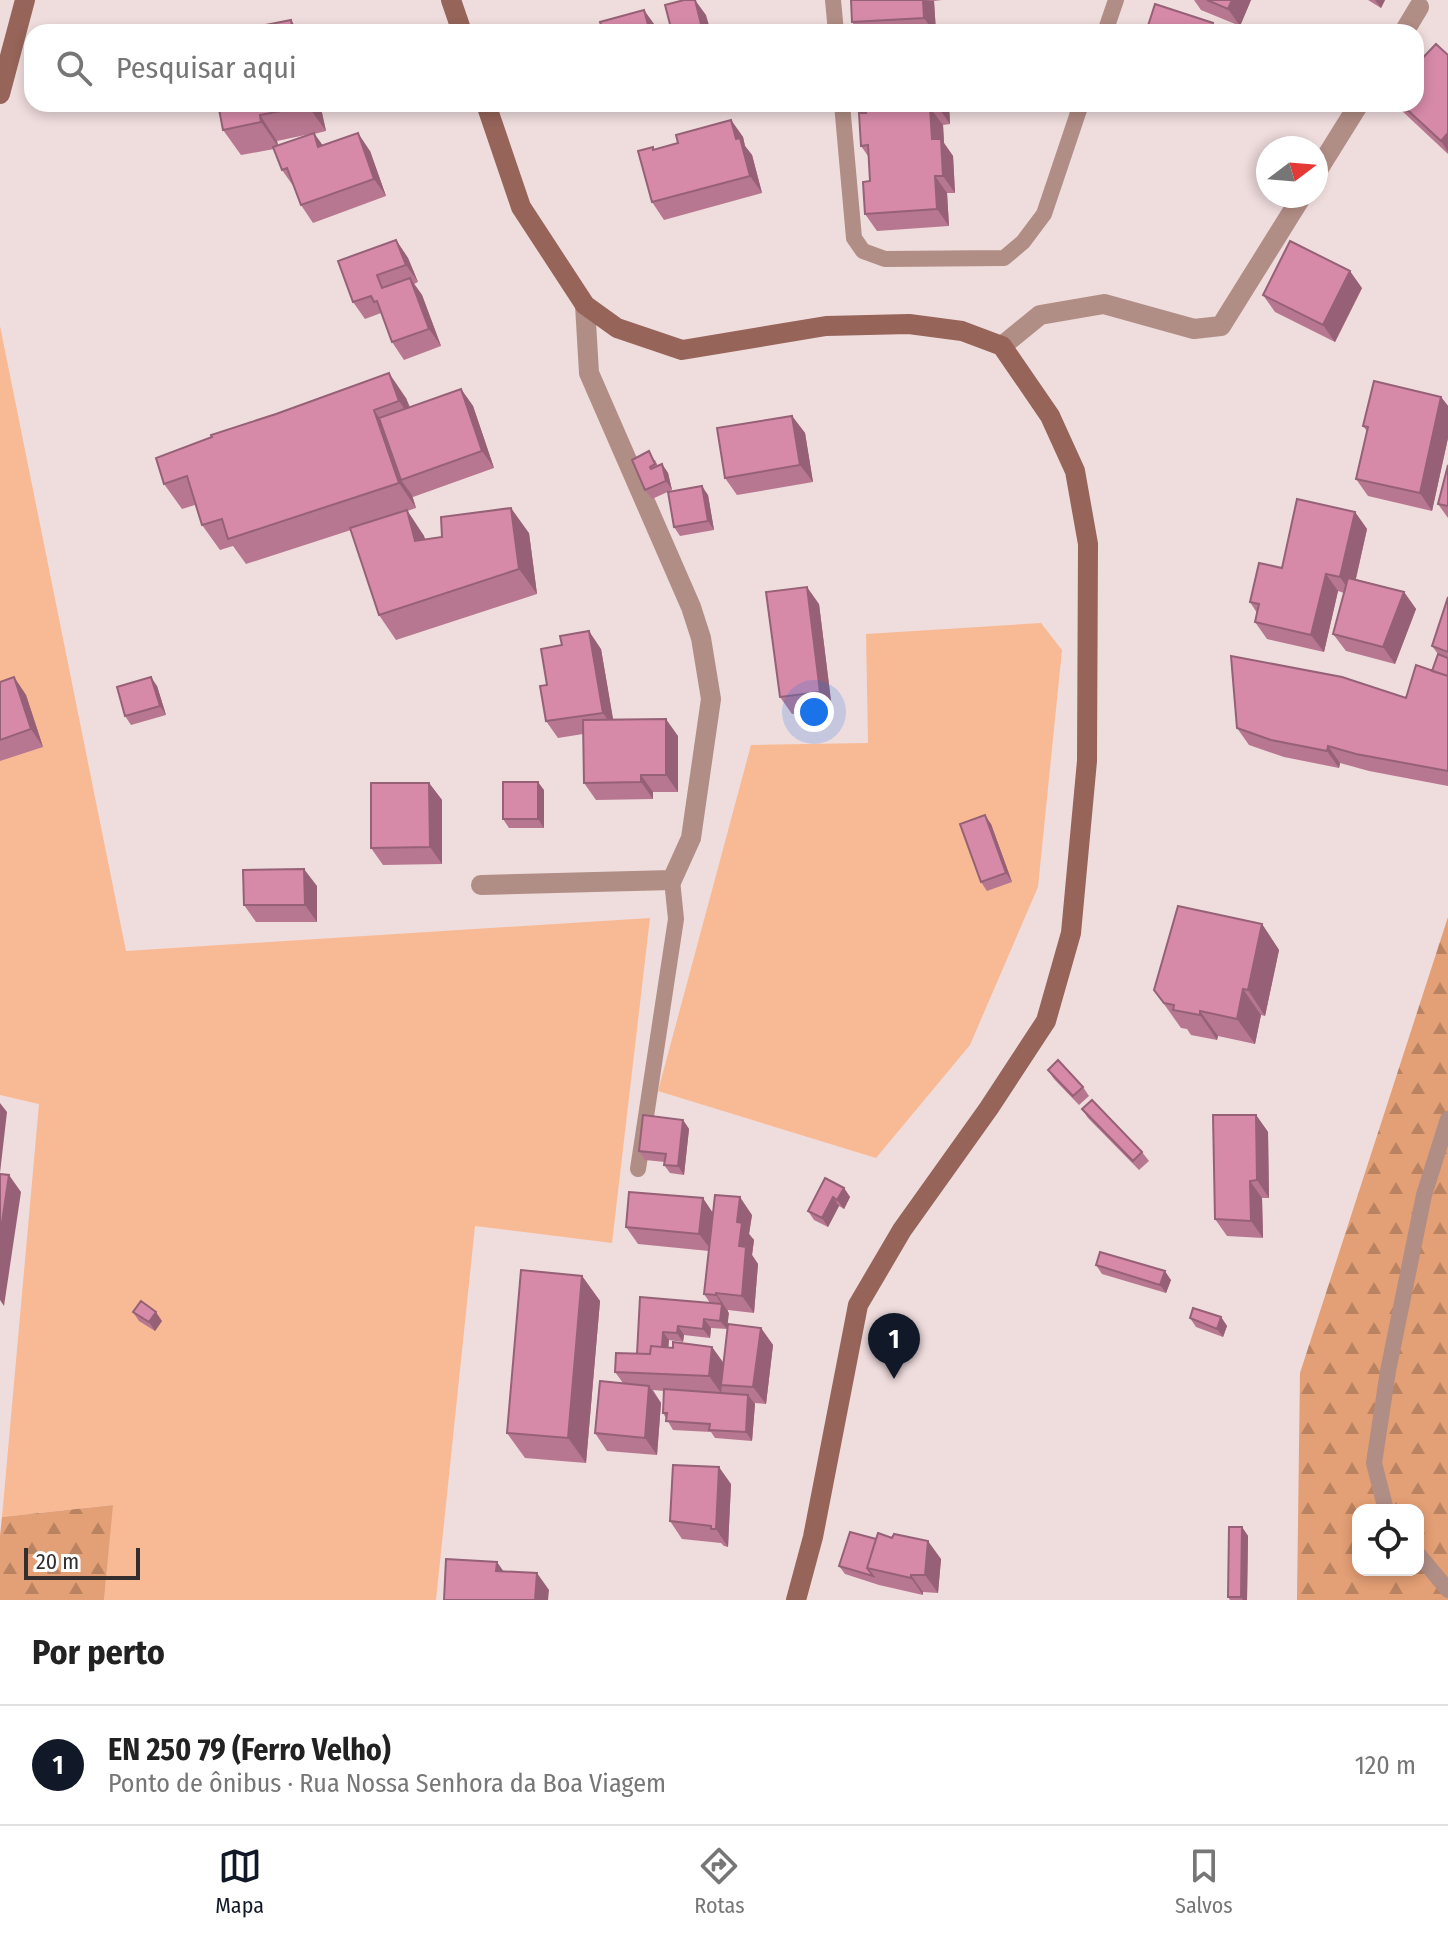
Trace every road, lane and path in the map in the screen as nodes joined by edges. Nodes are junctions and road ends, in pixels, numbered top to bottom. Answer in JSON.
{"nodes":[{"id":1,"x":25,"y":0,"type":"edge"},
{"id":2,"x":451,"y":0,"type":"edge"},
{"id":3,"x":833,"y":0,"type":"edge"},
{"id":4,"x":1116,"y":0,"type":"edge"},
{"id":5,"x":1419,"y":7,"type":"dead end"},
{"id":6,"x":459,"y":24,"type":"edge"},
{"id":7,"x":835,"y":24,"type":"edge"},
{"id":8,"x":1108,"y":24,"type":"edge"},
{"id":9,"x":1409,"y":24,"type":"edge"},
{"id":10,"x":0,"y":94,"type":"edge"},
{"id":11,"x":489,"y":112,"type":"edge"},
{"id":12,"x":843,"y":112,"type":"edge"},
{"id":13,"x":1078,"y":112,"type":"edge"},
{"id":14,"x":1354,"y":112,"type":"edge"},
{"id":15,"x":1328,"y":154,"type":"edge"},
{"id":16,"x":1295,"y":208,"type":"edge"},
{"id":17,"x":585,"y":305,"type":"junction"},
{"id":18,"x":1002,"y":346,"type":"junction"},
{"id":19,"x":672,"y":880,"type":"junction"},
{"id":20,"x":481,"y":885,"type":"dead end"},
{"id":21,"x":1448,"y":1119,"type":"edge"},
{"id":22,"x":638,"y":1169,"type":"dead end"},
{"id":23,"x":1384,"y":1504,"type":"edge"},
{"id":24,"x":1424,"y":1561,"type":"edge"},
{"id":25,"x":1448,"y":1590,"type":"edge"},
{"id":26,"x":796,"y":1600,"type":"edge"}],
"edges":[{"from":1,"to":10,"type":"main road"},
{"from":2,"to":6,"type":"main road"},
{"from":3,"to":7,"type":"lane"},
{"from":4,"to":8,"type":"lane"},
{"from":5,"to":9,"type":"street"},
{"from":11,"to":17,"type":"main road"},
{"from":12,"to":13,"type":"lane"},
{"from":14,"to":15,"type":"street"},
{"from":16,"to":18,"type":"street"},
{"from":17,"to":18,"type":"main road"},
{"from":17,"to":19,"type":"street"},
{"from":18,"to":26,"type":"main road"},
{"from":19,"to":20,"type":"street"},
{"from":19,"to":22,"type":"lane"},
{"from":21,"to":23,"type":"lane"},
{"from":24,"to":25,"type":"lane"}]}
